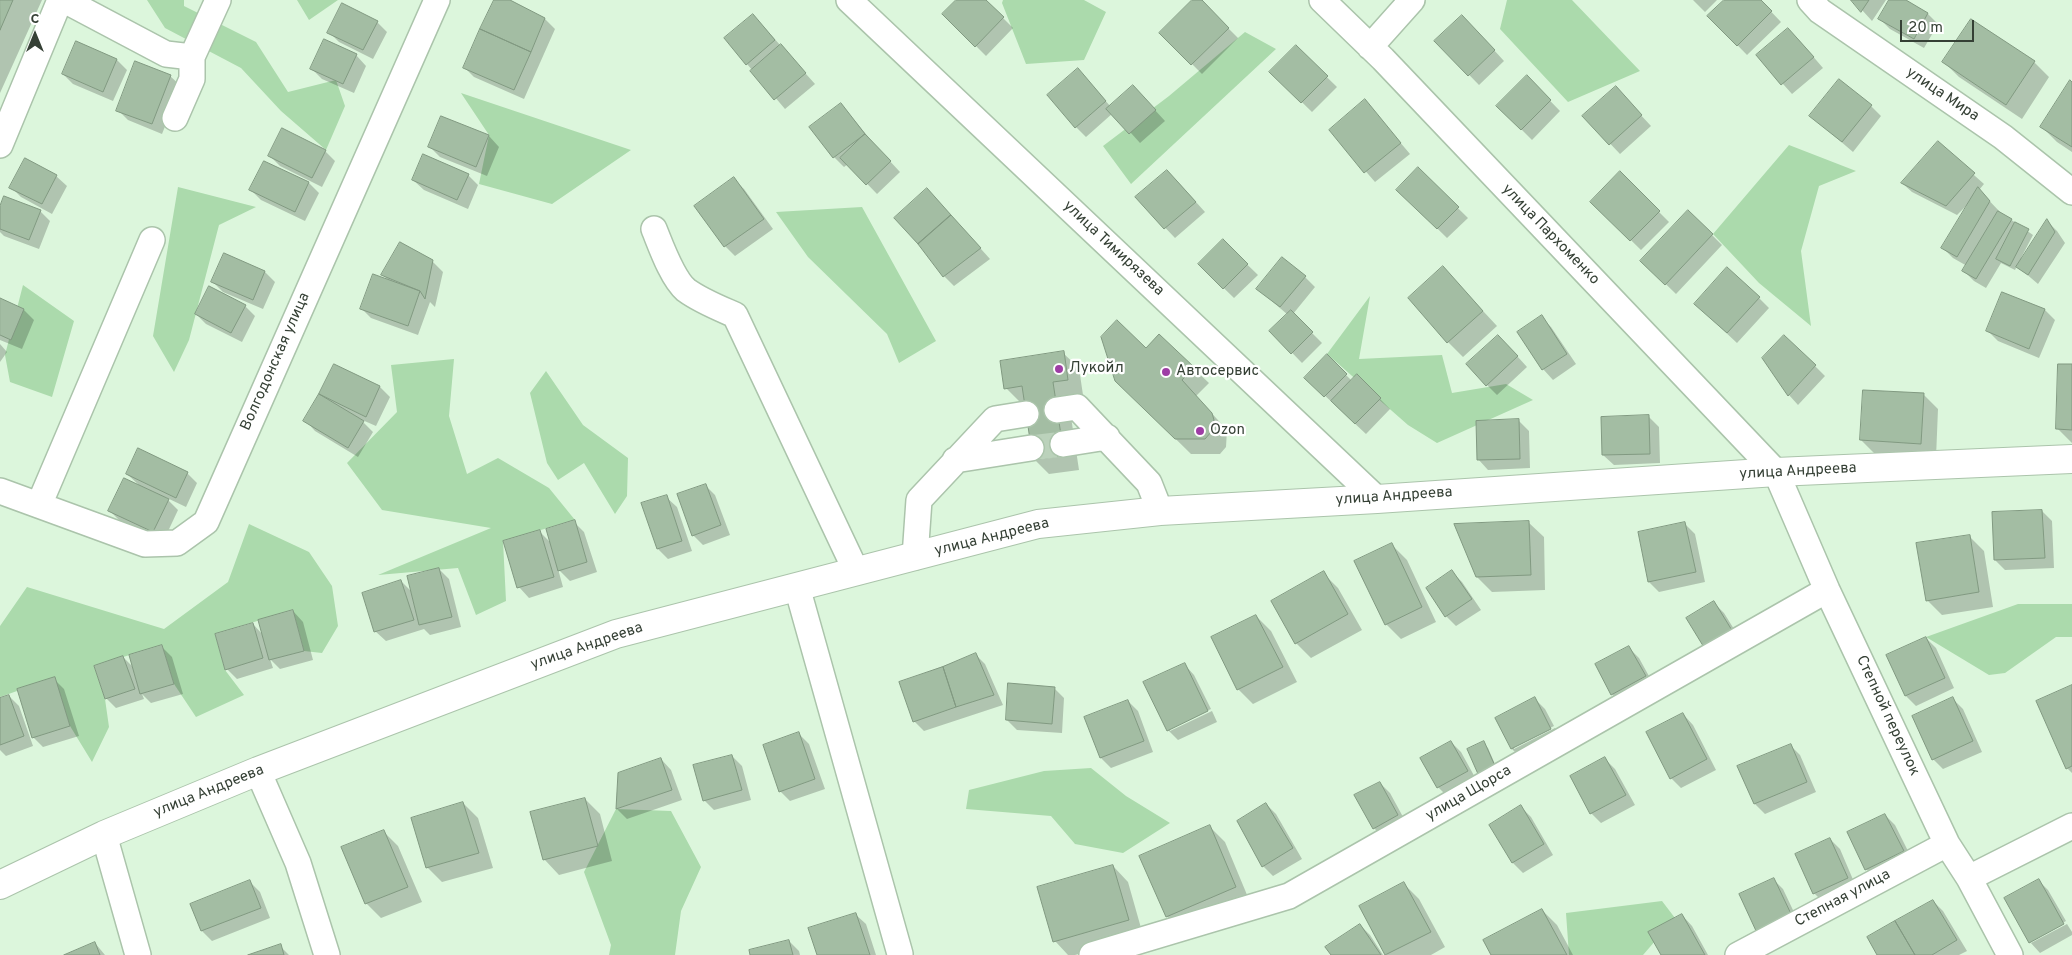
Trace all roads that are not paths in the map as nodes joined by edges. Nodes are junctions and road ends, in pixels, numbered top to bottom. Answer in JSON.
{"nodes":[{"id":1,"x":60,"y":0,"type":"edge"},
{"id":2,"x":64,"y":0,"type":"edge"},
{"id":3,"x":218,"y":0,"type":"edge"},
{"id":4,"x":437,"y":0,"type":"edge"},
{"id":5,"x":850,"y":0,"type":"edge"},
{"id":6,"x":1322,"y":0,"type":"edge"},
{"id":7,"x":1412,"y":0,"type":"edge"},
{"id":8,"x":1810,"y":0,"type":"edge"},
{"id":9,"x":1370,"y":46,"type":"junction"},
{"id":10,"x":192,"y":57,"type":"junction"},
{"id":11,"x":175,"y":118,"type":"dead end"},
{"id":12,"x":0,"y":144,"type":"edge"},
{"id":13,"x":2072,"y":192,"type":"edge"},
{"id":14,"x":654,"y":229,"type":"dead end"},
{"id":15,"x":152,"y":240,"type":"dead end"},
{"id":16,"x":1057,"y":410,"type":"dead end"},
{"id":17,"x":1026,"y":414,"type":"dead end"},
{"id":18,"x":1107,"y":437,"type":"junction"},
{"id":19,"x":1062,"y":444,"type":"tunnel mouth"},
{"id":20,"x":1031,"y":448,"type":"tunnel mouth"},
{"id":21,"x":2072,"y":459,"type":"edge"},
{"id":22,"x":956,"y":460,"type":"junction"},
{"id":23,"x":1776,"y":472,"type":"junction"},
{"id":24,"x":0,"y":491,"type":"edge"},
{"id":25,"x":1377,"y":499,"type":"junction"},
{"id":26,"x":40,"y":506,"type":"junction"},
{"id":27,"x":1160,"y":511,"type":"junction"},
{"id":28,"x":915,"y":557,"type":"junction"},
{"id":29,"x":856,"y":571,"type":"junction"},
{"id":30,"x":796,"y":587,"type":"junction"},
{"id":31,"x":1828,"y":590,"type":"junction"},
{"id":32,"x":258,"y":771,"type":"junction"},
{"id":33,"x":2072,"y":826,"type":"edge"},
{"id":34,"x":104,"y":834,"type":"junction"},
{"id":35,"x":1947,"y":844,"type":"junction"},
{"id":36,"x":1969,"y":878,"type":"junction"},
{"id":37,"x":0,"y":885,"type":"edge"},
{"id":38,"x":900,"y":954,"type":"edge"},
{"id":39,"x":138,"y":955,"type":"edge"},
{"id":40,"x":327,"y":955,"type":"edge"},
{"id":41,"x":1092,"y":955,"type":"edge"},
{"id":42,"x":1738,"y":955,"type":"edge"},
{"id":43,"x":2010,"y":955,"type":"edge"}],
"edges":[{"from":1,"to":12,"type":"street"},
{"from":2,"to":10,"type":"street"},
{"from":3,"to":10,"type":"street"},
{"from":4,"to":26,"type":"street","name":"Волгодонская улица"},
{"from":5,"to":25,"type":"street","name":"улица Тимирязева"},
{"from":6,"to":9,"type":"street","name":"улица Пархоменко"},
{"from":7,"to":9,"type":"street"},
{"from":8,"to":13,"type":"street","name":"улица Мира"},
{"from":9,"to":23,"type":"street","name":"улица Пархоменко"},
{"from":10,"to":11,"type":"street"},
{"from":14,"to":29,"type":"street"},
{"from":15,"to":26,"type":"street"},
{"from":16,"to":18,"type":"street"},
{"from":17,"to":22,"type":"street"},
{"from":18,"to":19,"type":"street"},
{"from":18,"to":27,"type":"street"},
{"from":20,"to":22,"type":"street"},
{"from":21,"to":23,"type":"main road","name":"улица Андреева"},
{"from":22,"to":28,"type":"street"},
{"from":23,"to":25,"type":"main road","name":"улица Андреева"},
{"from":23,"to":31,"type":"street","name":"Степной переулок"},
{"from":24,"to":26,"type":"street","name":"Волгодонская улица"},
{"from":25,"to":27,"type":"main road","name":"улица Андреева"},
{"from":27,"to":28,"type":"main road","name":"улица Андреева"},
{"from":28,"to":29,"type":"main road","name":"улица Андреева"},
{"from":29,"to":30,"type":"main road","name":"улица Андреева"},
{"from":30,"to":32,"type":"main road","name":"улица Андреева"},
{"from":30,"to":38,"type":"street"},
{"from":31,"to":35,"type":"street","name":"Степной переулок"},
{"from":31,"to":41,"type":"street","name":"улица Щорса"},
{"from":32,"to":34,"type":"main road","name":"улица Андреева"},
{"from":32,"to":40,"type":"street"},
{"from":33,"to":36,"type":"street"},
{"from":34,"to":37,"type":"main road","name":"улица Андреева"},
{"from":34,"to":39,"type":"street"},
{"from":35,"to":36,"type":"street","name":"Степной переулок"},
{"from":35,"to":42,"type":"street","name":"Степная улица"},
{"from":36,"to":43,"type":"street","name":"Степной переулок"}]}
